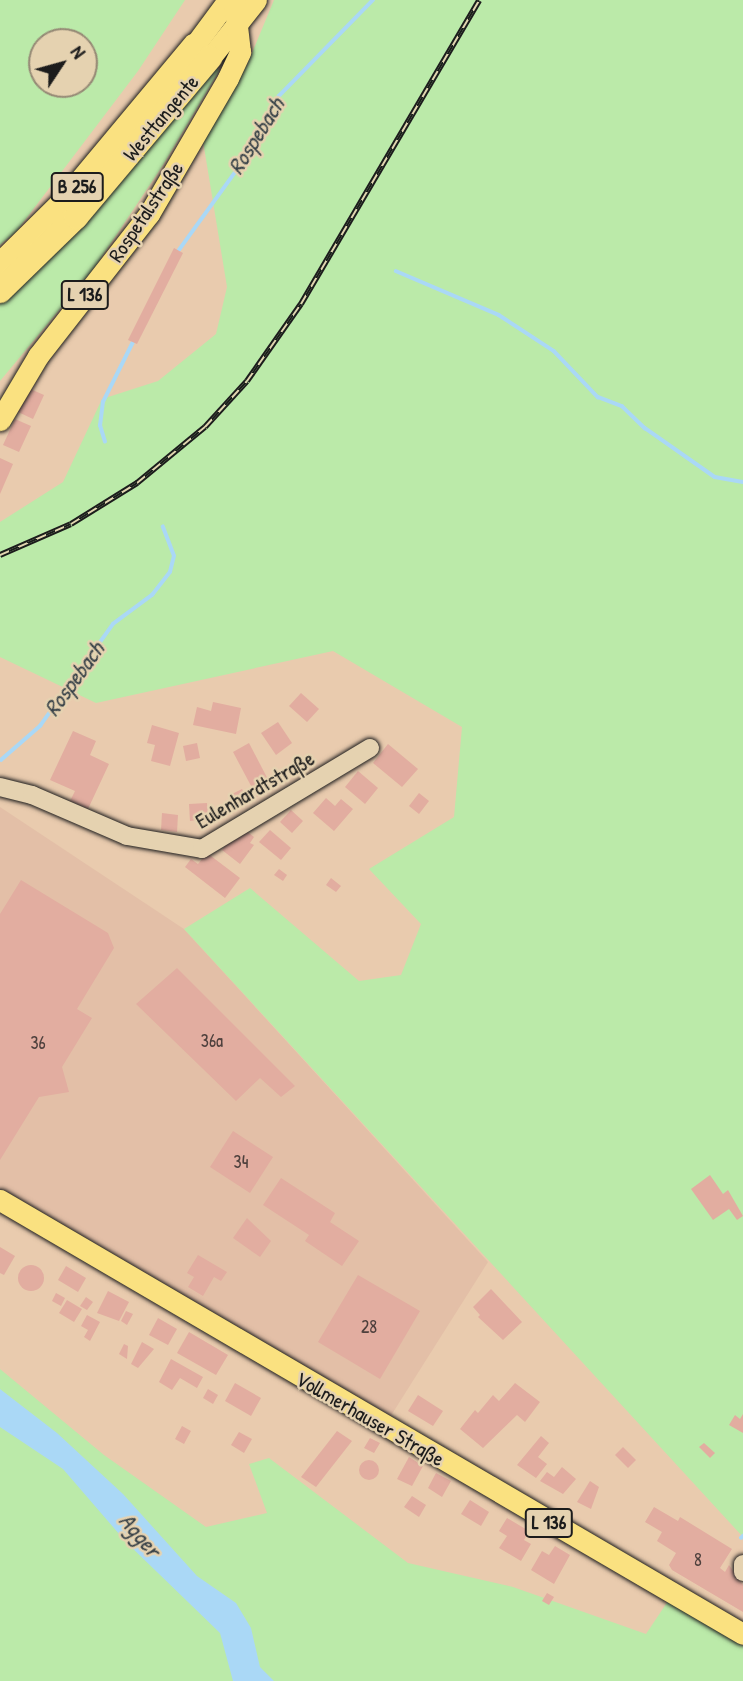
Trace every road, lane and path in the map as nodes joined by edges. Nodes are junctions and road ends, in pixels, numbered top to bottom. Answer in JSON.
{"nodes":[{"id":1,"x":228,"y":0,"type":"edge"},
{"id":2,"x":234,"y":0,"type":"edge"},
{"id":3,"x":256,"y":0,"type":"edge"},
{"id":4,"x":235,"y":26,"type":"junction"},
{"id":5,"x":202,"y":52,"type":"junction"},
{"id":6,"x":0,"y":265,"type":"edge"},
{"id":7,"x":0,"y":291,"type":"edge"},
{"id":8,"x":0,"y":420,"type":"edge"},
{"id":9,"x":370,"y":748,"type":"dead end"},
{"id":10,"x":0,"y":787,"type":"edge"},
{"id":11,"x":0,"y":1200,"type":"edge"},
{"id":12,"x":743,"y":1564,"type":"edge"},
{"id":13,"x":743,"y":1572,"type":"edge"},
{"id":14,"x":743,"y":1634,"type":"edge"}],
"edges":[{"from":1,"to":5,"type":"main road","name":"Westtangente","number":"B 256"},
{"from":2,"to":4,"type":"main road","name":"Rospetalstraße"},
{"from":3,"to":4,"type":"main road","name":"Westtangente","number":"B 256"},
{"from":4,"to":5,"type":"main road","name":"Westtangente","number":"B 256"},
{"from":4,"to":8,"type":"main road","name":"Rospetalstraße","number":"L 136"},
{"from":5,"to":6,"type":"highway","name":"Westtangente","number":"B 256"},
{"from":5,"to":7,"type":"highway","name":"Westtangente","number":"B 256"},
{"from":9,"to":10,"type":"street","name":"Eulenhardtstraße"},
{"from":11,"to":14,"type":"main road","name":"Vollmerhauser Straße","number":"L 136"},
{"from":12,"to":13,"type":"street"}]}
